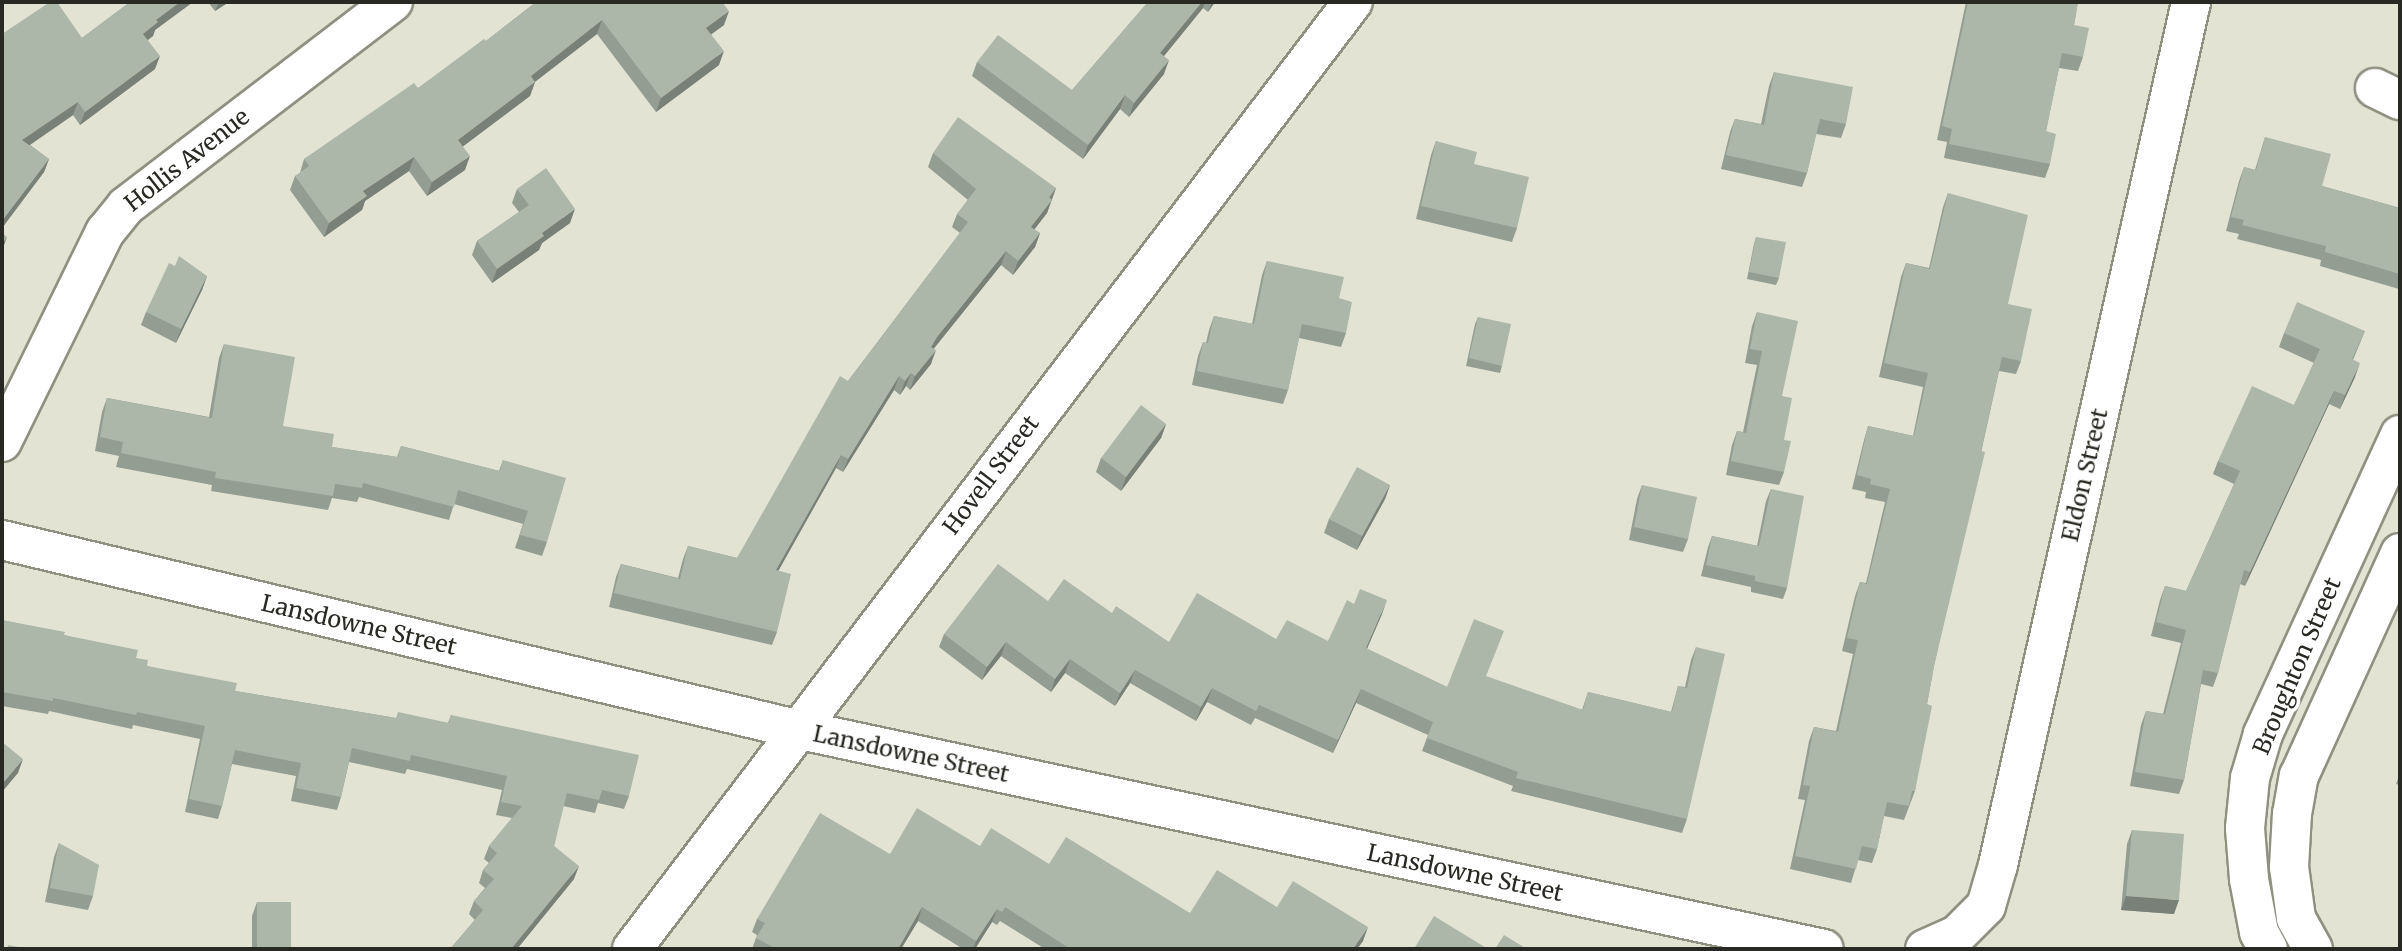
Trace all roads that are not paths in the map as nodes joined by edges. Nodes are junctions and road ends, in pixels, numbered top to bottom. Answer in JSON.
{"nodes":[{"id":1,"x":393,"y":2,"type":"edge"},
{"id":2,"x":1353,"y":2,"type":"edge"},
{"id":3,"x":2191,"y":2,"type":"edge"},
{"id":4,"x":2400,"y":435,"type":"edge"},
{"id":5,"x":2,"y":442,"type":"edge"},
{"id":6,"x":2,"y":540,"type":"edge"},
{"id":7,"x":2400,"y":553,"type":"edge"},
{"id":8,"x":796,"y":729,"type":"junction"},
{"id":9,"x":1941,"y":942,"type":"edge"},
{"id":10,"x":632,"y":949,"type":"edge"},
{"id":11,"x":1824,"y":949,"type":"edge"},
{"id":12,"x":2268,"y":949,"type":"edge"},
{"id":13,"x":2313,"y":949,"type":"edge"}],
"edges":[{"from":1,"to":5,"type":"street","name":"Hollis Avenue"},
{"from":2,"to":8,"type":"street","name":"Hovell Street"},
{"from":3,"to":9,"type":"street","name":"Eldon Street"},
{"from":4,"to":12,"type":"street","name":"Broughton Street"},
{"from":6,"to":8,"type":"street","name":"Lansdowne Street"},
{"from":7,"to":13,"type":"street","name":"Broughton Street"},
{"from":8,"to":10,"type":"street","name":"Hovell Street"},
{"from":8,"to":11,"type":"street","name":"Lansdowne Street"}]}
